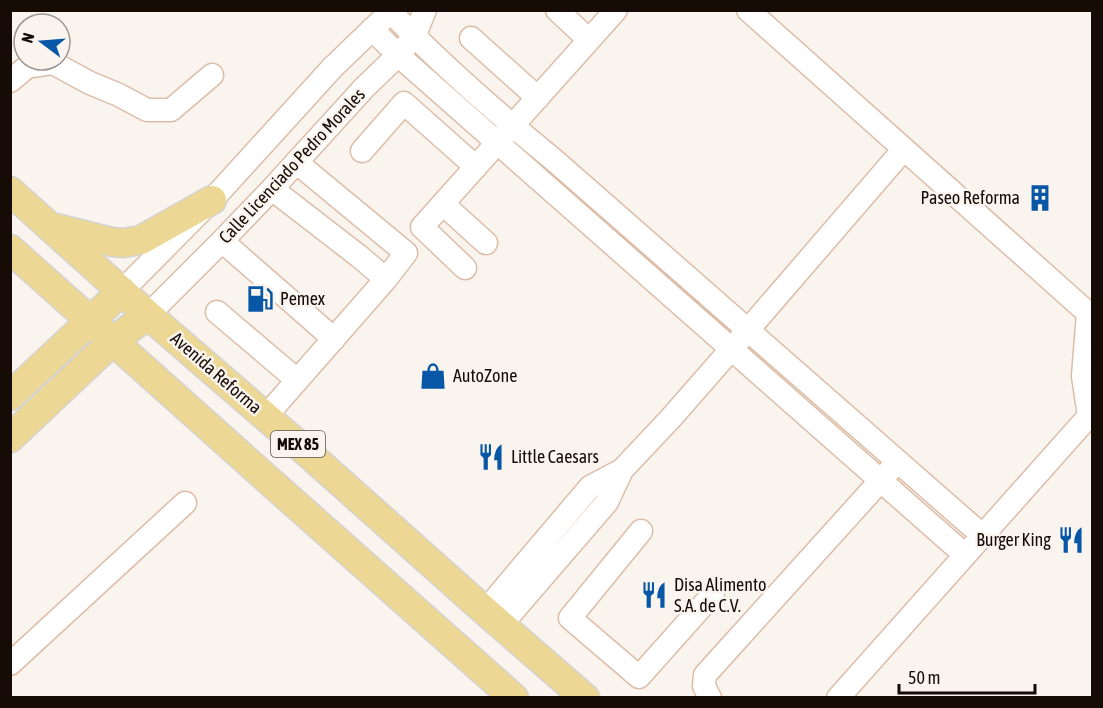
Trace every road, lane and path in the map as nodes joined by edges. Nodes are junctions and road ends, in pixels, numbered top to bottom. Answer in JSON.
{"nodes":[{"id":1,"x":425,"y":10,"type":"edge"},
{"id":2,"x":557,"y":10,"type":"edge"},
{"id":3,"x":616,"y":10,"type":"edge"},
{"id":4,"x":748,"y":10,"type":"edge"},
{"id":5,"x":395,"y":11,"type":"edge"},
{"id":6,"x":372,"y":29,"type":"junction"},
{"id":7,"x":414,"y":37,"type":"junction"},
{"id":8,"x":471,"y":38,"type":"dead end"},
{"id":9,"x":589,"y":40,"type":"junction"},
{"id":10,"x":398,"y":55,"type":"junction"},
{"id":11,"x":212,"y":75,"type":"dead end"},
{"id":12,"x":10,"y":81,"type":"edge"},
{"id":13,"x":538,"y":98,"type":"junction"},
{"id":14,"x":506,"y":134,"type":"junction"},
{"id":15,"x":904,"y":149,"type":"junction"},
{"id":16,"x":362,"y":151,"type":"dead end"},
{"id":17,"x":296,"y":162,"type":"junction"},
{"id":18,"x":476,"y":167,"type":"junction"},
{"id":19,"x":272,"y":189,"type":"junction"},
{"id":20,"x":10,"y":191,"type":"edge"},
{"id":21,"x":212,"y":200,"type":"junction"},
{"id":22,"x":443,"y":204,"type":"junction"},
{"id":23,"x":51,"y":227,"type":"junction"},
{"id":24,"x":222,"y":241,"type":"junction"},
{"id":25,"x":486,"y":243,"type":"dead end"},
{"id":26,"x":10,"y":249,"type":"edge"},
{"id":27,"x":465,"y":268,"type":"dead end"},
{"id":28,"x":386,"y":279,"type":"junction"},
{"id":29,"x":122,"y":291,"type":"junction"},
{"id":30,"x":217,"y":312,"type":"dead end"},
{"id":31,"x":148,"y":315,"type":"junction"},
{"id":32,"x":90,"y":321,"type":"junction"},
{"id":33,"x":748,"y":330,"type":"junction"},
{"id":34,"x":334,"y":339,"type":"junction"},
{"id":35,"x":114,"y":340,"type":"junction"},
{"id":36,"x":732,"y":349,"type":"junction"},
{"id":37,"x":297,"y":380,"type":"junction"},
{"id":38,"x":10,"y":396,"type":"edge"},
{"id":39,"x":266,"y":416,"type":"junction"},
{"id":40,"x":10,"y":438,"type":"edge"},
{"id":41,"x":898,"y":461,"type":"junction"},
{"id":42,"x":880,"y":481,"type":"junction"},
{"id":43,"x":184,"y":503,"type":"dead end"},
{"id":44,"x":641,"y":531,"type":"dead end"},
{"id":45,"x":983,"y":536,"type":"junction"},
{"id":46,"x":965,"y":555,"type":"junction"},
{"id":47,"x":713,"y":594,"type":"dead end"},
{"id":48,"x":493,"y":618,"type":"junction"},
{"id":49,"x":10,"y":664,"type":"edge"},
{"id":50,"x":514,"y":698,"type":"edge"},
{"id":51,"x":585,"y":698,"type":"edge"},
{"id":52,"x":711,"y":698,"type":"edge"},
{"id":53,"x":838,"y":698,"type":"edge"}],
"edges":[{"from":1,"to":7,"type":"street","name":"Calle Licenciado Pedro Morales"},
{"from":2,"to":9,"type":"street"},
{"from":3,"to":9,"type":"street"},
{"from":4,"to":15,"type":"street"},
{"from":5,"to":6,"type":"street","name":"Calle Licenciado Pedro Morales"},
{"from":5,"to":7,"type":"street"},
{"from":6,"to":10,"type":"street"},
{"from":6,"to":21,"type":"street","name":"Calle Licenciado Pedro Morales"},
{"from":7,"to":10,"type":"street","name":"Calle Licenciado Pedro Morales"},
{"from":7,"to":14,"type":"street"},
{"from":8,"to":13,"type":"street"},
{"from":9,"to":13,"type":"street"},
{"from":10,"to":14,"type":"street"},
{"from":10,"to":17,"type":"street","name":"Calle Licenciado Pedro Morales"},
{"from":11,"to":12,"type":"street"},
{"from":13,"to":14,"type":"street"},
{"from":14,"to":18,"type":"street"},
{"from":14,"to":33,"type":"street"},
{"from":14,"to":36,"type":"street"},
{"from":15,"to":33,"type":"street"},
{"from":15,"to":45,"type":"street"},
{"from":16,"to":18,"type":"street"},
{"from":17,"to":19,"type":"street","name":"Calle Licenciado Pedro Morales"},
{"from":17,"to":28,"type":"street"},
{"from":18,"to":22,"type":"street"},
{"from":19,"to":24,"type":"street","name":"Calle Licenciado Pedro Morales"},
{"from":19,"to":28,"type":"street"},
{"from":20,"to":23,"type":"main road","name":"Avenida Reforma","number":"MEX 85"},
{"from":21,"to":23,"type":"main road"},
{"from":21,"to":29,"type":"street","name":"Calle Licenciado Pedro Morales"},
{"from":22,"to":25,"type":"street"},
{"from":22,"to":27,"type":"street"},
{"from":23,"to":29,"type":"main road","name":"Avenida Reforma","number":"MEX 85"},
{"from":24,"to":31,"type":"street","name":"Calle Licenciado Pedro Morales"},
{"from":24,"to":34,"type":"street"},
{"from":26,"to":32,"type":"main road","number":"MEX 85"},
{"from":28,"to":34,"type":"street"},
{"from":29,"to":31,"type":"main road","name":"Avenida Reforma","number":"MEX 85"},
{"from":29,"to":32,"type":"main road"},
{"from":30,"to":37,"type":"street"},
{"from":31,"to":35,"type":"main road"},
{"from":31,"to":39,"type":"main road","name":"Avenida Reforma","number":"MEX 85"},
{"from":32,"to":35,"type":"main road","number":"MEX 85"},
{"from":32,"to":38,"type":"main road"},
{"from":33,"to":36,"type":"street"},
{"from":33,"to":41,"type":"street"},
{"from":34,"to":37,"type":"street"},
{"from":35,"to":40,"type":"main road"},
{"from":35,"to":50,"type":"main road","number":"MEX 85"},
{"from":36,"to":42,"type":"street"},
{"from":36,"to":48,"type":"street"},
{"from":37,"to":39,"type":"street"},
{"from":39,"to":48,"type":"main road","name":"Avenida Reforma","number":"MEX 85"},
{"from":41,"to":42,"type":"street"},
{"from":41,"to":45,"type":"street"},
{"from":42,"to":46,"type":"street"},
{"from":42,"to":52,"type":"street"},
{"from":43,"to":49,"type":"street"},
{"from":44,"to":47,"type":"street"},
{"from":45,"to":46,"type":"street"},
{"from":46,"to":53,"type":"street"},
{"from":48,"to":51,"type":"main road","name":"Avenida Reforma","number":"MEX 85"}]}
